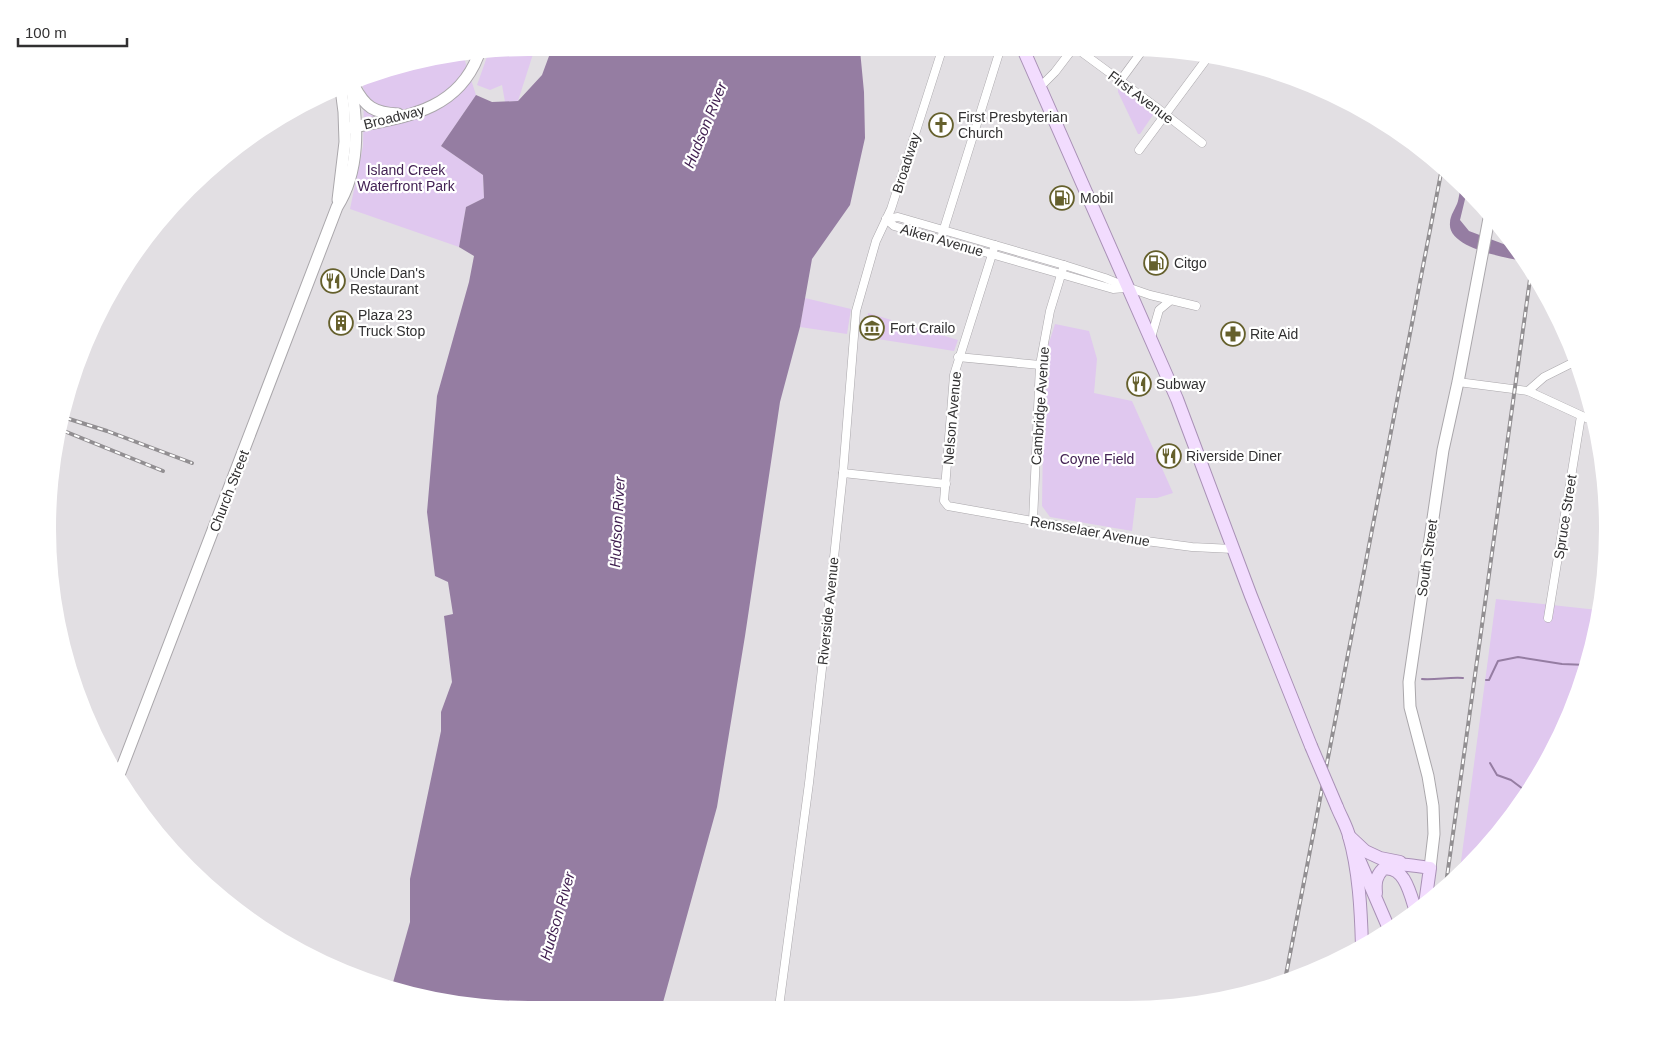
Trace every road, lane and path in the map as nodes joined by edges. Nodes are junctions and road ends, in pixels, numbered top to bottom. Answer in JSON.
{"nodes":[{"id":1,"x":940,"y":56,"type":"edge"},
{"id":2,"x":998,"y":56,"type":"edge"},
{"id":3,"x":1026,"y":56,"type":"edge"},
{"id":4,"x":1067,"y":56,"type":"edge"},
{"id":5,"x":1087,"y":56,"type":"edge"},
{"id":6,"x":1138,"y":56,"type":"edge"},
{"id":7,"x":476,"y":59,"type":"edge"},
{"id":8,"x":1203,"y":62,"type":"edge"},
{"id":9,"x":1120,"y":81,"type":"junction"},
{"id":10,"x":1040,"y":87,"type":"junction"},
{"id":11,"x":356,"y":89,"type":"edge"},
{"id":12,"x":352,"y":91,"type":"edge"},
{"id":13,"x":342,"y":95,"type":"edge"},
{"id":14,"x":1165,"y":114,"type":"junction"},
{"id":15,"x":410,"y":115,"type":"junction"},
{"id":16,"x":350,"y":128,"type":"junction"},
{"id":17,"x":1202,"y":143,"type":"dead end"},
{"id":18,"x":1139,"y":150,"type":"dead end"},
{"id":19,"x":886,"y":219,"type":"junction"},
{"id":20,"x":1488,"y":224,"type":"edge"},
{"id":21,"x":943,"y":230,"type":"junction"},
{"id":22,"x":940,"y":240,"type":"junction"},
{"id":23,"x":995,"y":245,"type":"junction"},
{"id":24,"x":992,"y":254,"type":"junction"},
{"id":25,"x":1064,"y":265,"type":"junction"},
{"id":26,"x":1061,"y":274,"type":"junction"},
{"id":27,"x":1127,"y":287,"type":"junction"},
{"id":28,"x":1171,"y":300,"type":"junction"},
{"id":29,"x":1196,"y":306,"type":"dead end"},
{"id":30,"x":1151,"y":340,"type":"junction"},
{"id":31,"x":958,"y":357,"type":"junction"},
{"id":32,"x":1569,"y":364,"type":"edge"},
{"id":33,"x":1040,"y":365,"type":"junction"},
{"id":34,"x":1458,"y":382,"type":"junction"},
{"id":35,"x":1528,"y":391,"type":"junction"},
{"id":36,"x":1581,"y":416,"type":"junction"},
{"id":37,"x":1586,"y":418,"type":"edge"},
{"id":38,"x":843,"y":473,"type":"junction"},
{"id":39,"x":946,"y":484,"type":"junction"},
{"id":40,"x":948,"y":506,"type":"joint"},
{"id":41,"x":1033,"y":521,"type":"junction"},
{"id":42,"x":1233,"y":549,"type":"junction"},
{"id":43,"x":1548,"y":618,"type":"dead end"},
{"id":44,"x":122,"y":768,"type":"edge"},
{"id":45,"x":1349,"y":836,"type":"junction"},
{"id":46,"x":1407,"y":865,"type":"junction"},
{"id":47,"x":1430,"y":868,"type":"junction"},
{"id":48,"x":1383,"y":869,"type":"junction"},
{"id":49,"x":1427,"y":893,"type":"edge"},
{"id":50,"x":1377,"y":901,"type":"junction"},
{"id":51,"x":1413,"y":904,"type":"edge"},
{"id":52,"x":1386,"y":923,"type":"edge"},
{"id":53,"x":1362,"y":938,"type":"edge"},
{"id":54,"x":780,"y":1001,"type":"edge"}],
"edges":[{"from":1,"to":19,"type":"street","name":"Broadway"},
{"from":2,"to":21,"type":"street"},
{"from":3,"to":10,"type":"main road"},
{"from":4,"to":10,"type":"street"},
{"from":5,"to":9,"type":"street","name":"First Avenue"},
{"from":6,"to":9,"type":"street"},
{"from":7,"to":15,"type":"street","name":"Broadway"},
{"from":8,"to":14,"type":"street"},
{"from":9,"to":14,"type":"street","name":"First Avenue"},
{"from":10,"to":27,"type":"main road"},
{"from":11,"to":15,"type":"street"},
{"from":12,"to":16,"type":"street","name":"Church Street"},
{"from":13,"to":16,"type":"street","name":"Church Street"},
{"from":14,"to":17,"type":"street","name":"First Avenue"},
{"from":14,"to":18,"type":"street"},
{"from":15,"to":16,"type":"street","name":"Broadway"},
{"from":16,"to":44,"type":"street","name":"Church Street"},
{"from":19,"to":21,"type":"street","name":"Aiken Avenue"},
{"from":19,"to":22,"type":"street","name":"Aiken Avenue"},
{"from":19,"to":38,"type":"street","name":"Riverside Avenue"},
{"from":20,"to":34,"type":"street","name":"South Street"},
{"from":21,"to":22,"type":"street"},
{"from":21,"to":23,"type":"street","name":"Aiken Avenue"},
{"from":22,"to":24,"type":"street","name":"Aiken Avenue"},
{"from":23,"to":24,"type":"street","name":"Nelson Avenue"},
{"from":23,"to":25,"type":"street","name":"Aiken Avenue"},
{"from":24,"to":26,"type":"street","name":"Aiken Avenue"},
{"from":24,"to":31,"type":"street","name":"Nelson Avenue"},
{"from":25,"to":26,"type":"street","name":"Cambridge Avenue"},
{"from":25,"to":27,"type":"street","name":"Aiken Avenue"},
{"from":26,"to":27,"type":"street","name":"Aiken Avenue"},
{"from":26,"to":33,"type":"street","name":"Cambridge Avenue"},
{"from":27,"to":28,"type":"street","name":"Aiken Avenue"},
{"from":27,"to":30,"type":"main road"},
{"from":28,"to":29,"type":"street","name":"Aiken Avenue"},
{"from":28,"to":30,"type":"street"},
{"from":30,"to":42,"type":"main road"},
{"from":31,"to":33,"type":"street"},
{"from":31,"to":39,"type":"street","name":"Nelson Avenue"},
{"from":32,"to":35,"type":"street"},
{"from":33,"to":41,"type":"street","name":"Cambridge Avenue"},
{"from":34,"to":35,"type":"street"},
{"from":34,"to":47,"type":"street","name":"South Street"},
{"from":35,"to":36,"type":"street"},
{"from":36,"to":37,"type":"street"},
{"from":36,"to":43,"type":"street","name":"Spruce Street"},
{"from":38,"to":39,"type":"street"},
{"from":38,"to":54,"type":"street","name":"Riverside Avenue"},
{"from":39,"to":40,"type":"street","name":"Nelson Avenue"},
{"from":40,"to":41,"type":"street","name":"Rensselaer Avenue"},
{"from":41,"to":42,"type":"street","name":"Rensselaer Avenue"},
{"from":42,"to":45,"type":"main road","bridge":true},
{"from":45,"to":46,"type":"main road"},
{"from":45,"to":50,"type":"main road"},
{"from":45,"to":53,"type":"main road"},
{"from":46,"to":47,"type":"main road"},
{"from":46,"to":48,"type":"main road"},
{"from":47,"to":49,"type":"main road","name":"South Street"},
{"from":48,"to":50,"type":"main road"},
{"from":48,"to":51,"type":"main road"},
{"from":50,"to":52,"type":"main road"}]}
